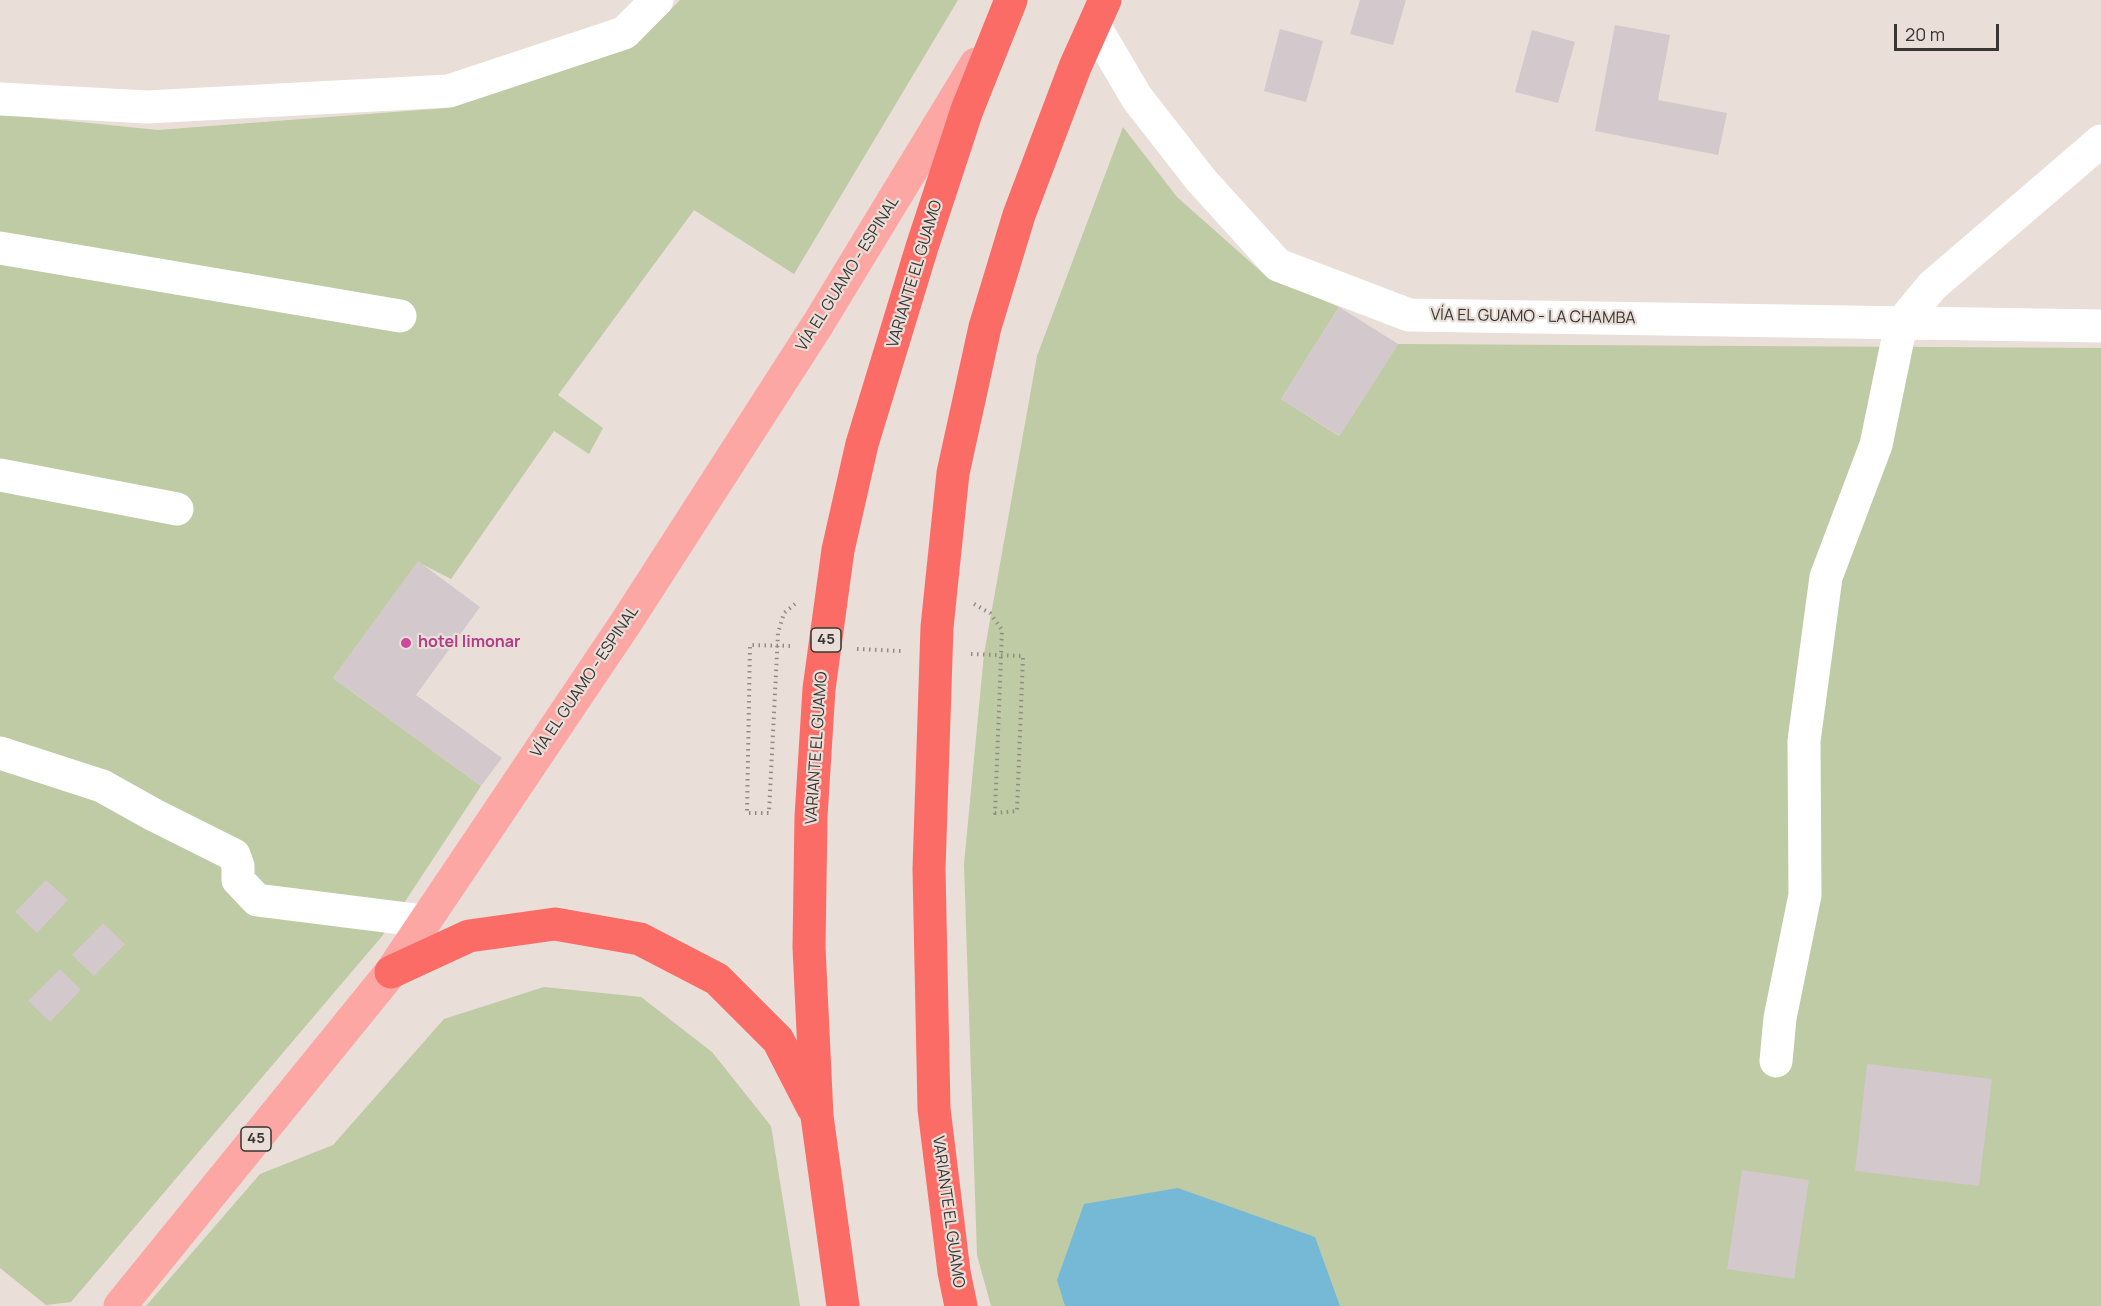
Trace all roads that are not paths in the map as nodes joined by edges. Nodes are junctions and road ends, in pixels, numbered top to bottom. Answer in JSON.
{"nodes":[{"id":1,"x":657,"y":0,"type":"edge"},
{"id":2,"x":1005,"y":12,"type":"edge"},
{"id":3,"x":1099,"y":12,"type":"edge"},
{"id":4,"x":0,"y":99,"type":"edge"},
{"id":5,"x":2101,"y":141,"type":"edge"},
{"id":6,"x":0,"y":248,"type":"edge"},
{"id":7,"x":400,"y":316,"type":"dead end"},
{"id":8,"x":1901,"y":324,"type":"junction"},
{"id":9,"x":2101,"y":326,"type":"edge"},
{"id":10,"x":0,"y":475,"type":"edge"},
{"id":11,"x":177,"y":509,"type":"dead end"},
{"id":12,"x":0,"y":753,"type":"edge"},
{"id":13,"x":424,"y":921,"type":"junction"},
{"id":14,"x":391,"y":972,"type":"junction"},
{"id":15,"x":1776,"y":1061,"type":"dead end"},
{"id":16,"x":817,"y":1116,"type":"junction"},
{"id":17,"x":120,"y":1306,"type":"edge"},
{"id":18,"x":843,"y":1306,"type":"edge"},
{"id":19,"x":961,"y":1306,"type":"edge"}],
"edges":[{"from":1,"to":4,"type":"street"},
{"from":2,"to":13,"type":"main road","name":"VÍA EL GUAMO - ESPINAL","number":"45"},
{"from":2,"to":16,"type":"highway","name":"VARIANTE EL GUAMO","number":"45"},
{"from":3,"to":8,"type":"street","name":"VÍA EL GUAMO - LA CHAMBA"},
{"from":3,"to":19,"type":"highway","name":"VARIANTE EL GUAMO"},
{"from":5,"to":8,"type":"street"},
{"from":6,"to":7,"type":"street"},
{"from":8,"to":9,"type":"street","name":"VÍA EL GUAMO - LA CHAMBA"},
{"from":8,"to":15,"type":"street"},
{"from":10,"to":11,"type":"street"},
{"from":12,"to":13,"type":"street"},
{"from":13,"to":14,"type":"main road","name":"VÍA EL GUAMO - ESPINAL","number":"45"},
{"from":14,"to":16,"type":"highway"},
{"from":14,"to":17,"type":"main road","name":"VÍA EL GUAMO - ESPINAL","number":"45"},
{"from":16,"to":18,"type":"highway","name":"VARIANTE EL GUAMO","number":"45"}]}
